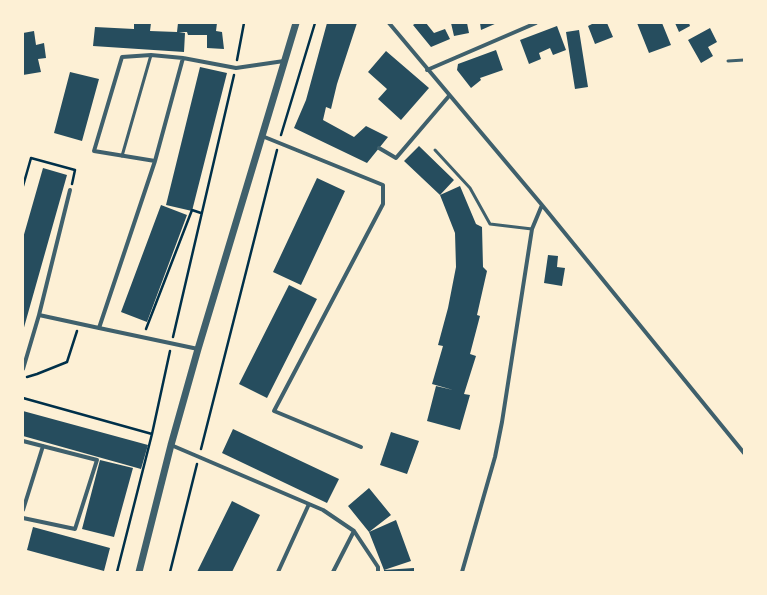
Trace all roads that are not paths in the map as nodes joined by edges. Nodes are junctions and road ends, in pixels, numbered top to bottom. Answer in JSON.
{"nodes":[{"id":1,"x":296,"y":23,"type":"edge"},
{"id":2,"x":390,"y":23,"type":"edge"},
{"id":3,"x":536,"y":23,"type":"edge"},
{"id":4,"x":151,"y":55,"type":"junction"},
{"id":5,"x":183,"y":58,"type":"junction"},
{"id":6,"x":744,"y":60,"type":"edge"},
{"id":7,"x":284,"y":61,"type":"junction"},
{"id":8,"x":728,"y":61,"type":"dead end"},
{"id":9,"x":427,"y":70,"type":"junction"},
{"id":10,"x":449,"y":96,"type":"junction"},
{"id":11,"x":262,"y":136,"type":"junction"},
{"id":12,"x":379,"y":148,"type":"dead end"},
{"id":13,"x":435,"y":150,"type":"dead end"},
{"id":14,"x":122,"y":156,"type":"junction"},
{"id":15,"x":155,"y":161,"type":"junction"},
{"id":16,"x":70,"y":190,"type":"road end"},
{"id":17,"x":542,"y":205,"type":"junction"},
{"id":18,"x":532,"y":229,"type":"junction"},
{"id":19,"x":39,"y":315,"type":"junction"},
{"id":20,"x":99,"y":328,"type":"junction"},
{"id":21,"x":198,"y":349,"type":"junction"},
{"id":22,"x":23,"y":369,"type":"edge"},
{"id":23,"x":23,"y":441,"type":"edge"},
{"id":24,"x":171,"y":445,"type":"junction"},
{"id":25,"x":43,"y":446,"type":"junction"},
{"id":26,"x":361,"y":447,"type":"dead end"},
{"id":27,"x":744,"y":452,"type":"edge"},
{"id":28,"x":309,"y":504,"type":"junction"},
{"id":29,"x":23,"y":510,"type":"edge"},
{"id":30,"x":23,"y":518,"type":"edge"},
{"id":31,"x":354,"y":531,"type":"junction"},
{"id":32,"x":138,"y":572,"type":"edge"},
{"id":33,"x":278,"y":572,"type":"edge"},
{"id":34,"x":333,"y":572,"type":"edge"},
{"id":35,"x":378,"y":572,"type":"edge"},
{"id":36,"x":462,"y":572,"type":"edge"}],
"edges":[{"from":1,"to":7,"type":"street"},
{"from":2,"to":9,"type":"street"},
{"from":3,"to":9,"type":"street"},
{"from":4,"to":5,"type":"street"},
{"from":4,"to":14,"type":"lane"},
{"from":4,"to":14,"type":"street"},
{"from":5,"to":7,"type":"street"},
{"from":5,"to":15,"type":"street"},
{"from":6,"to":8,"type":"lane"},
{"from":7,"to":11,"type":"street"},
{"from":9,"to":10,"type":"street"},
{"from":10,"to":12,"type":"street"},
{"from":10,"to":17,"type":"street"},
{"from":11,"to":21,"type":"street"},
{"from":11,"to":26,"type":"street"},
{"from":13,"to":18,"type":"lane"},
{"from":14,"to":15,"type":"street"},
{"from":15,"to":20,"type":"street"},
{"from":16,"to":19,"type":"street"},
{"from":17,"to":18,"type":"street"},
{"from":17,"to":27,"type":"street"},
{"from":18,"to":36,"type":"street"},
{"from":19,"to":20,"type":"street"},
{"from":19,"to":22,"type":"street"},
{"from":20,"to":21,"type":"street"},
{"from":21,"to":24,"type":"street"},
{"from":23,"to":25,"type":"street"},
{"from":24,"to":28,"type":"street"},
{"from":24,"to":32,"type":"street"},
{"from":25,"to":29,"type":"street"},
{"from":25,"to":30,"type":"street"},
{"from":28,"to":31,"type":"street"},
{"from":28,"to":33,"type":"street"},
{"from":31,"to":34,"type":"street"},
{"from":31,"to":35,"type":"street"}]}
